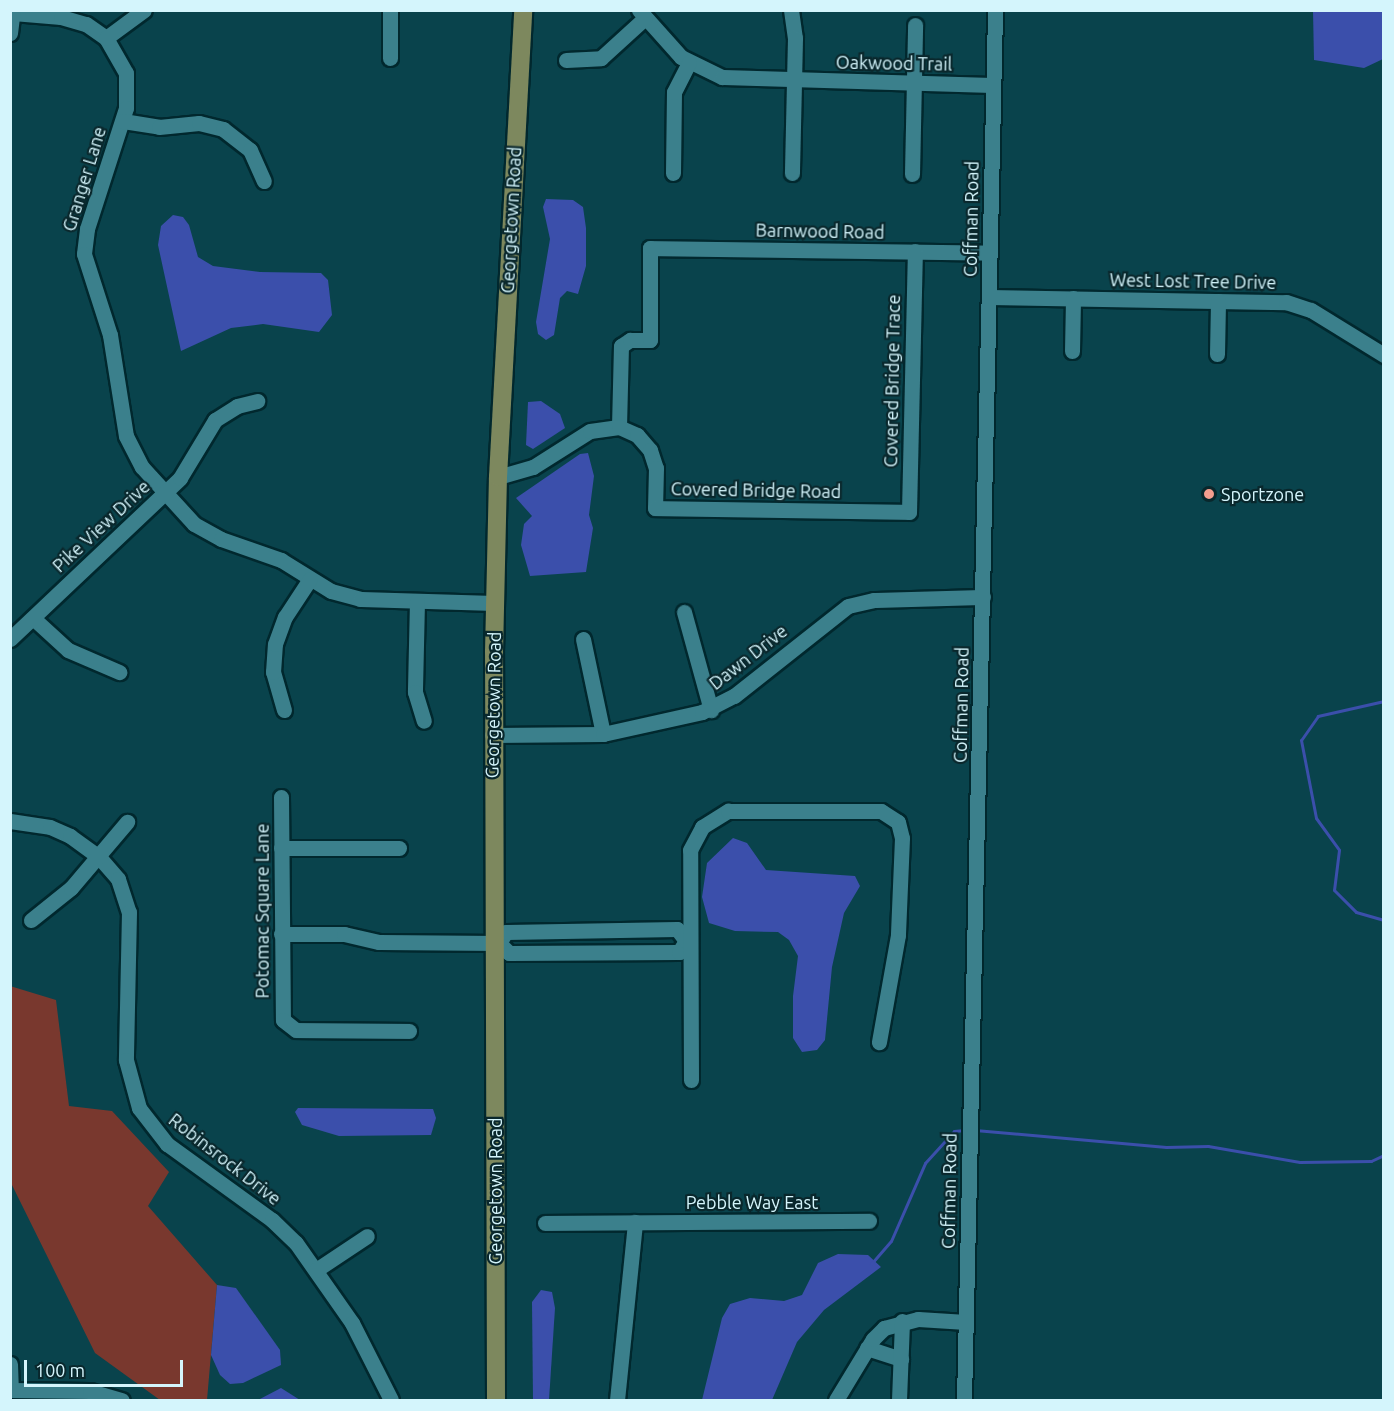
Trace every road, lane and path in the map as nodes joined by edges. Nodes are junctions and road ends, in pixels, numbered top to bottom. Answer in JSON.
{"nodes":[{"id":1,"x":144,"y":10,"type":"edge"},
{"id":2,"x":390,"y":10,"type":"edge"},
{"id":3,"x":523,"y":10,"type":"edge"},
{"id":4,"x":791,"y":10,"type":"edge"},
{"id":5,"x":995,"y":10,"type":"edge"},
{"id":6,"x":13,"y":12,"type":"edge"},
{"id":7,"x":642,"y":14,"type":"edge"},
{"id":8,"x":915,"y":25,"type":"dead end"},
{"id":9,"x":10,"y":33,"type":"edge"},
{"id":10,"x":106,"y":38,"type":"junction"},
{"id":11,"x":390,"y":58,"type":"dead end"},
{"id":12,"x":566,"y":60,"type":"dead end"},
{"id":13,"x":689,"y":63,"type":"junction"},
{"id":14,"x":794,"y":81,"type":"junction"},
{"id":15,"x":914,"y":84,"type":"junction"},
{"id":16,"x":993,"y":85,"type":"junction"},
{"id":17,"x":123,"y":121,"type":"junction"},
{"id":18,"x":673,"y":172,"type":"dead end"},
{"id":19,"x":792,"y":173,"type":"dead end"},
{"id":20,"x":912,"y":174,"type":"dead end"},
{"id":21,"x":264,"y":181,"type":"dead end"},
{"id":22,"x":915,"y":251,"type":"junction"},
{"id":23,"x":989,"y":253,"type":"junction"},
{"id":24,"x":989,"y":297,"type":"junction"},
{"id":25,"x":1073,"y":298,"type":"junction"},
{"id":26,"x":1218,"y":301,"type":"junction"},
{"id":27,"x":1072,"y":351,"type":"dead end"},
{"id":28,"x":1217,"y":354,"type":"dead end"},
{"id":29,"x":1383,"y":355,"type":"edge"},
{"id":30,"x":257,"y":401,"type":"dead end"},
{"id":31,"x":619,"y":428,"type":"junction"},
{"id":32,"x":498,"y":477,"type":"junction"},
{"id":33,"x":165,"y":491,"type":"junction"},
{"id":34,"x":909,"y":512,"type":"joint"},
{"id":35,"x":310,"y":579,"type":"junction"},
{"id":36,"x":983,"y":597,"type":"junction"},
{"id":37,"x":417,"y":601,"type":"junction"},
{"id":38,"x":495,"y":603,"type":"junction"},
{"id":39,"x":684,"y":612,"type":"dead end"},
{"id":40,"x":33,"y":618,"type":"junction"},
{"id":41,"x":10,"y":639,"type":"edge"},
{"id":42,"x":583,"y":639,"type":"dead end"},
{"id":43,"x":119,"y":672,"type":"dead end"},
{"id":44,"x":284,"y":710,"type":"dead end"},
{"id":45,"x":711,"y":710,"type":"junction"},
{"id":46,"x":424,"y":721,"type":"dead end"},
{"id":47,"x":603,"y":734,"type":"junction"},
{"id":48,"x":492,"y":735,"type":"junction"},
{"id":49,"x":281,"y":797,"type":"dead end"},
{"id":50,"x":10,"y":821,"type":"edge"},
{"id":51,"x":127,"y":822,"type":"dead end"},
{"id":52,"x":281,"y":848,"type":"junction"},
{"id":53,"x":399,"y":848,"type":"dead end"},
{"id":54,"x":99,"y":857,"type":"junction"},
{"id":55,"x":31,"y":920,"type":"dead end"},
{"id":56,"x":281,"y":934,"type":"junction"},
{"id":57,"x":688,"y":941,"type":"junction"},
{"id":58,"x":496,"y":943,"type":"junction"},
{"id":59,"x":409,"y":1031,"type":"dead end"},
{"id":60,"x":879,"y":1042,"type":"dead end"},
{"id":61,"x":691,"y":1080,"type":"dead end"},
{"id":62,"x":869,"y":1221,"type":"dead end"},
{"id":63,"x":635,"y":1222,"type":"junction"},
{"id":64,"x":544,"y":1223,"type":"dead end"},
{"id":65,"x":367,"y":1236,"type":"dead end"},
{"id":66,"x":316,"y":1270,"type":"junction"},
{"id":67,"x":902,"y":1322,"type":"junction"},
{"id":68,"x":966,"y":1322,"type":"junction"},
{"id":69,"x":867,"y":1348,"type":"junction"},
{"id":70,"x":901,"y":1359,"type":"junction"},
{"id":71,"x":10,"y":1364,"type":"edge"},
{"id":72,"x":11,"y":1390,"type":"edge"},
{"id":73,"x":122,"y":1401,"type":"edge"},
{"id":74,"x":391,"y":1401,"type":"edge"},
{"id":75,"x":496,"y":1401,"type":"edge"},
{"id":76,"x":617,"y":1401,"type":"edge"},
{"id":77,"x":836,"y":1401,"type":"edge"},
{"id":78,"x":899,"y":1401,"type":"edge"},
{"id":79,"x":964,"y":1401,"type":"edge"}],
"edges":[{"from":1,"to":10,"type":"street"},
{"from":2,"to":11,"type":"street"},
{"from":3,"to":32,"type":"main road","name":"Georgetown Road"},
{"from":4,"to":14,"type":"street"},
{"from":5,"to":16,"type":"street","name":"Coffman Road"},
{"from":6,"to":9,"type":"street"},
{"from":6,"to":10,"type":"street"},
{"from":7,"to":12,"type":"street","name":"Oakwood Trail"},
{"from":7,"to":13,"type":"street","name":"Oakwood Trail"},
{"from":8,"to":15,"type":"street"},
{"from":10,"to":17,"type":"street","name":"Granger Lane"},
{"from":13,"to":14,"type":"street","name":"Oakwood Trail"},
{"from":13,"to":18,"type":"street"},
{"from":14,"to":15,"type":"street","name":"Oakwood Trail"},
{"from":14,"to":19,"type":"street"},
{"from":15,"to":16,"type":"street","name":"Oakwood Trail"},
{"from":15,"to":20,"type":"street"},
{"from":16,"to":23,"type":"street","name":"Coffman Road"},
{"from":17,"to":21,"type":"street"},
{"from":17,"to":33,"type":"street","name":"Granger Lane"},
{"from":22,"to":23,"type":"street","name":"Barnwood Road"},
{"from":22,"to":31,"type":"street","name":"Barnwood Road"},
{"from":22,"to":34,"type":"street","name":"Covered Bridge Trace"},
{"from":23,"to":24,"type":"street","name":"Coffman Road"},
{"from":24,"to":25,"type":"street","name":"West Lost Tree Drive"},
{"from":24,"to":36,"type":"street","name":"Coffman Road"},
{"from":25,"to":26,"type":"street","name":"West Lost Tree Drive"},
{"from":25,"to":27,"type":"street"},
{"from":26,"to":28,"type":"street"},
{"from":26,"to":29,"type":"street","name":"West Lost Tree Drive"},
{"from":30,"to":33,"type":"street"},
{"from":31,"to":32,"type":"street"},
{"from":31,"to":34,"type":"street","name":"Covered Bridge Road"},
{"from":32,"to":38,"type":"main road","name":"Georgetown Road"},
{"from":33,"to":35,"type":"street","name":"Pike View Drive"},
{"from":33,"to":40,"type":"street","name":"Pike View Drive"},
{"from":35,"to":37,"type":"street","name":"Pike View Drive"},
{"from":35,"to":44,"type":"street"},
{"from":36,"to":45,"type":"street","name":"Dawn Drive"},
{"from":36,"to":68,"type":"street","name":"Coffman Road"},
{"from":37,"to":38,"type":"street","name":"Pike View Drive"},
{"from":37,"to":46,"type":"street"},
{"from":38,"to":48,"type":"main road","name":"Georgetown Road"},
{"from":39,"to":45,"type":"street"},
{"from":40,"to":41,"type":"street","name":"Pike View Drive"},
{"from":40,"to":43,"type":"street"},
{"from":42,"to":47,"type":"street"},
{"from":45,"to":47,"type":"street","name":"Dawn Drive"},
{"from":47,"to":48,"type":"street","name":"Dawn Drive"},
{"from":48,"to":58,"type":"main road","name":"Georgetown Road"},
{"from":49,"to":52,"type":"street","name":"Potomac Square Lane"},
{"from":50,"to":54,"type":"street","name":"Robinsrock Drive"},
{"from":51,"to":54,"type":"street"},
{"from":52,"to":53,"type":"street"},
{"from":52,"to":56,"type":"street","name":"Potomac Square Lane"},
{"from":54,"to":55,"type":"street"},
{"from":54,"to":66,"type":"street","name":"Robinsrock Drive"},
{"from":56,"to":58,"type":"street"},
{"from":56,"to":59,"type":"street","name":"Potomac Square Lane"},
{"from":57,"to":58,"type":"street"},
{"from":57,"to":58,"type":"street"},
{"from":57,"to":60,"type":"street"},
{"from":57,"to":61,"type":"street"},
{"from":58,"to":75,"type":"main road","name":"Georgetown Road"},
{"from":62,"to":63,"type":"street","name":"Pebble Way East"},
{"from":63,"to":64,"type":"street","name":"Pebble Way East"},
{"from":63,"to":76,"type":"street"},
{"from":65,"to":66,"type":"street"},
{"from":66,"to":74,"type":"street","name":"Robinsrock Drive"},
{"from":67,"to":68,"type":"street"},
{"from":67,"to":69,"type":"street"},
{"from":67,"to":70,"type":"street"},
{"from":68,"to":79,"type":"street","name":"Coffman Road"},
{"from":69,"to":70,"type":"street"},
{"from":69,"to":77,"type":"street"},
{"from":70,"to":78,"type":"street"},
{"from":71,"to":72,"type":"street"},
{"from":72,"to":73,"type":"street"}]}
